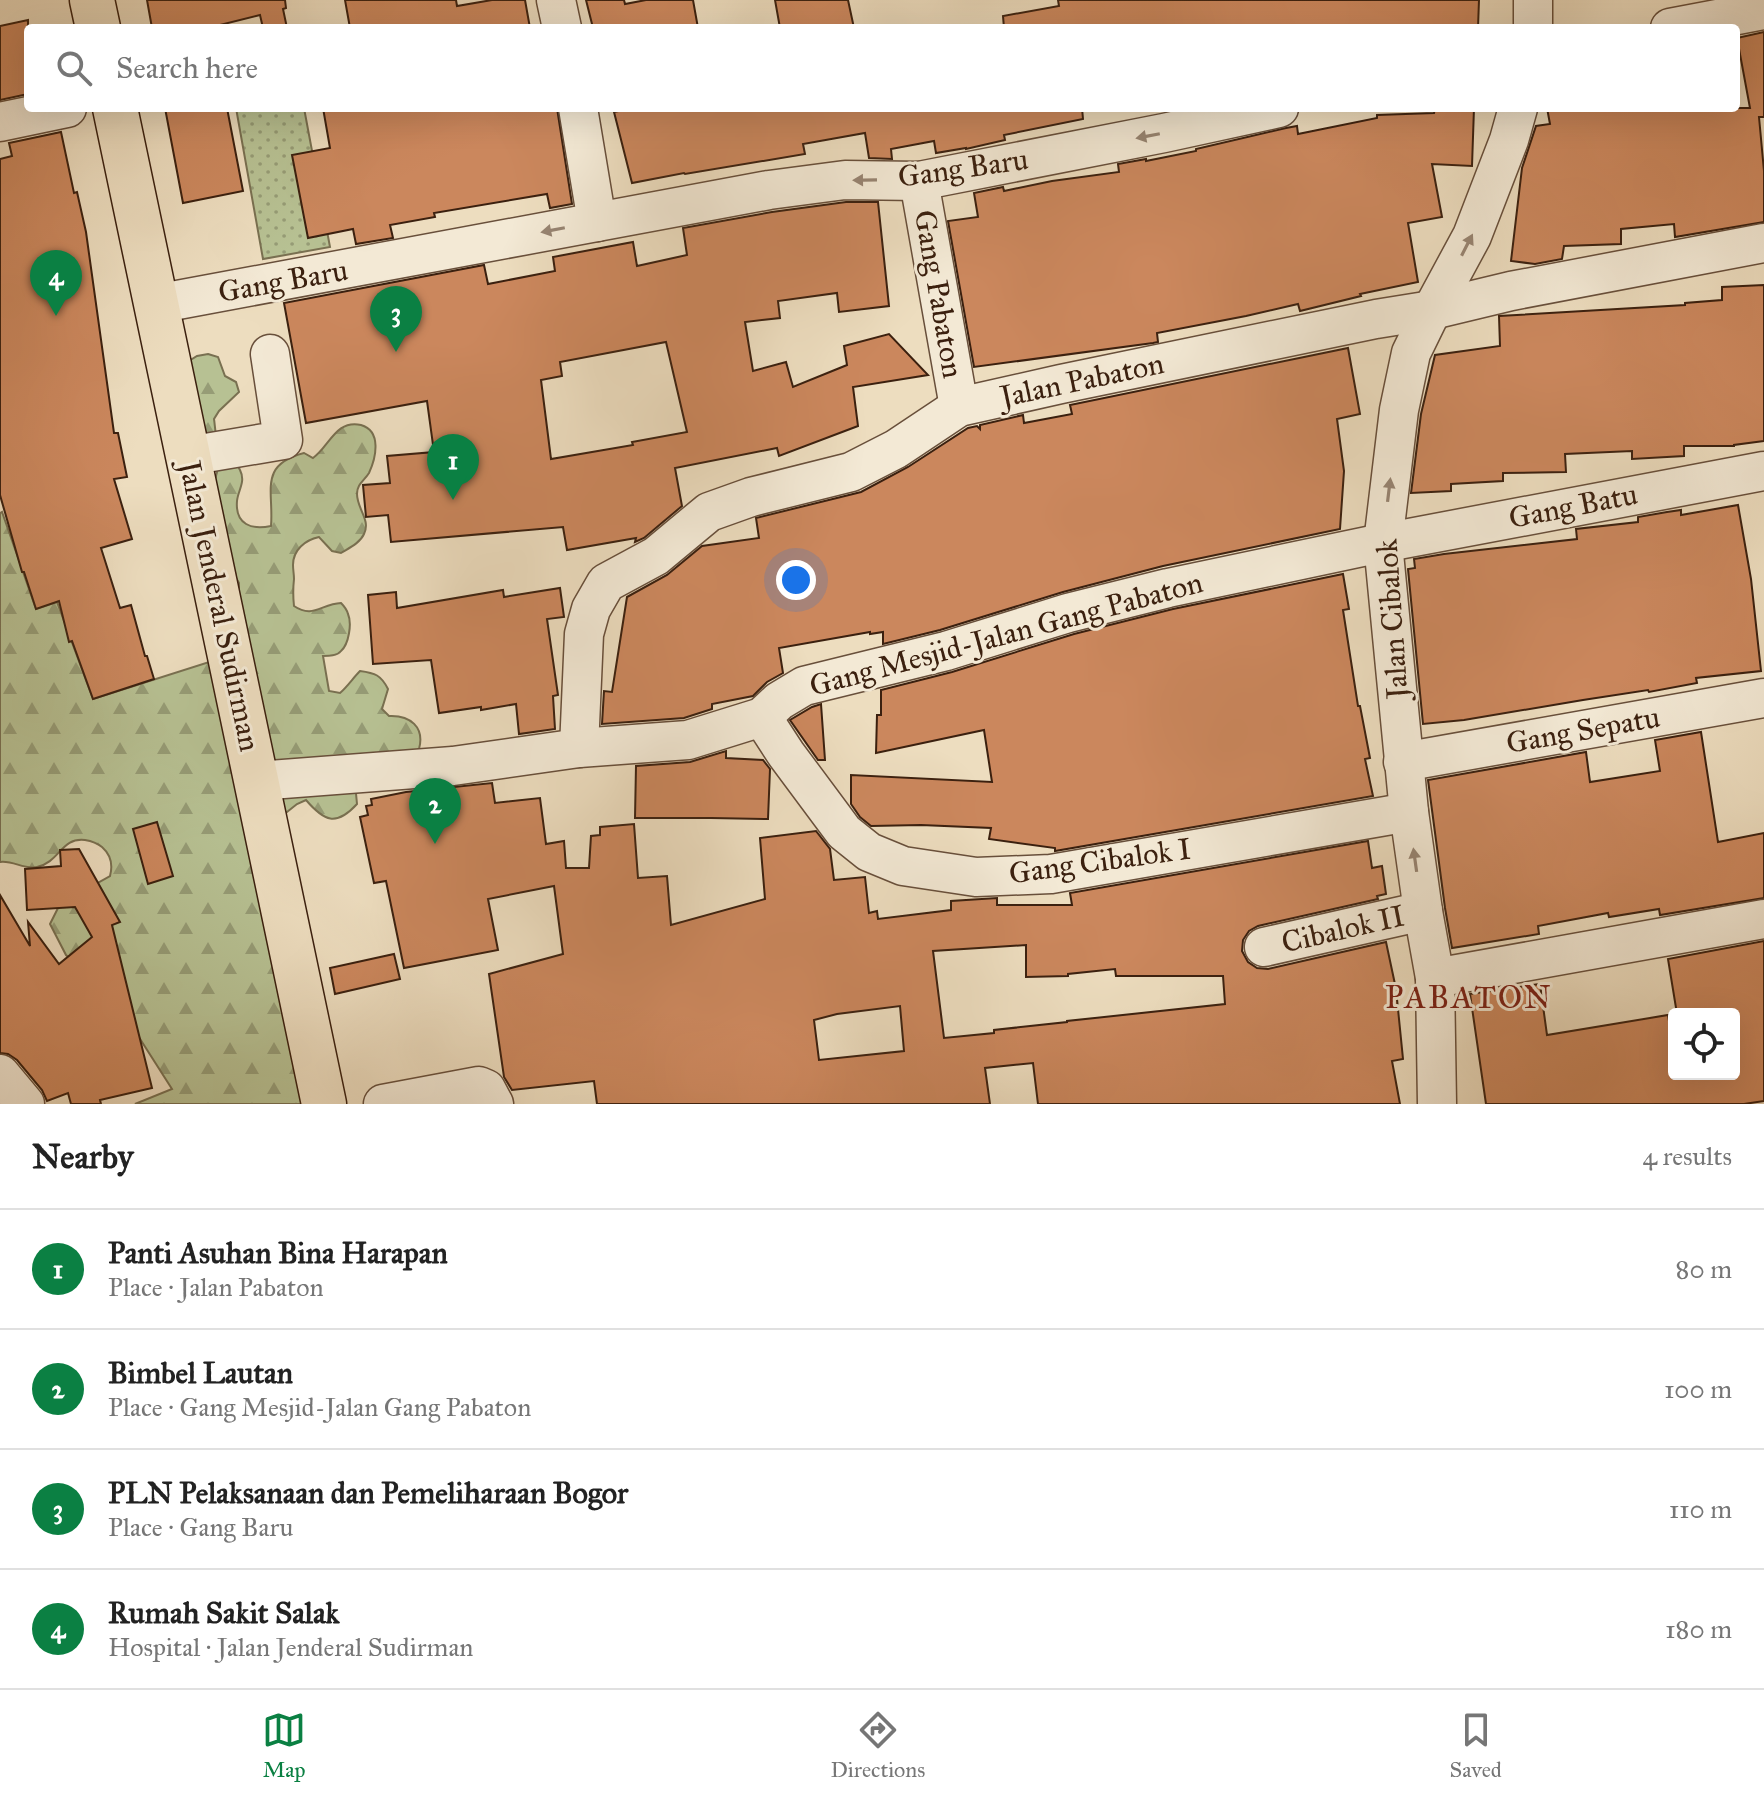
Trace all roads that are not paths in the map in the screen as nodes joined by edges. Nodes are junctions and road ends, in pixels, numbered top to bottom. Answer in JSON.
{"nodes":[{"id":1,"x":92,"y":0,"type":"edge"},
{"id":2,"x":556,"y":0,"type":"edge"},
{"id":3,"x":1533,"y":0,"type":"edge"},
{"id":4,"x":1764,"y":10,"type":"edge"},
{"id":5,"x":97,"y":24,"type":"edge"},
{"id":6,"x":561,"y":24,"type":"edge"},
{"id":7,"x":1533,"y":24,"type":"edge"},
{"id":8,"x":1691,"y":24,"type":"edge"},
{"id":9,"x":48,"y":112,"type":"edge"},
{"id":10,"x":116,"y":112,"type":"edge"},
{"id":11,"x":579,"y":112,"type":"edge"},
{"id":12,"x":1261,"y":112,"type":"edge"},
{"id":13,"x":1517,"y":112,"type":"edge"},
{"id":14,"x":0,"y":122,"type":"edge"},
{"id":15,"x":919,"y":181,"type":"junction"},
{"id":16,"x":597,"y":222,"type":"junction"},
{"id":17,"x":1764,"y":243,"type":"edge"},
{"id":18,"x":156,"y":304,"type":"junction"},
{"id":19,"x":1432,"y":310,"type":"junction"},
{"id":20,"x":270,"y":354,"type":"dead end"},
{"id":21,"x":959,"y":407,"type":"junction"},
{"id":22,"x":188,"y":456,"type":"junction"},
{"id":23,"x":1764,"y":471,"type":"edge"},
{"id":24,"x":1383,"y":543,"type":"junction"},
{"id":25,"x":1335,"y":553,"type":"joint"},
{"id":26,"x":1764,"y":698,"type":"edge"},
{"id":27,"x":762,"y":717,"type":"junction"},
{"id":28,"x":579,"y":748,"type":"junction"},
{"id":29,"x":1403,"y":762,"type":"junction"},
{"id":30,"x":257,"y":781,"type":"junction"},
{"id":31,"x":1409,"y":812,"type":"junction"},
{"id":32,"x":1423,"y":911,"type":"junction"},
{"id":33,"x":1764,"y":919,"type":"edge"},
{"id":34,"x":1264,"y":947,"type":"dead end"},
{"id":35,"x":1435,"y":978,"type":"junction"},
{"id":36,"x":0,"y":1074,"type":"edge"},
{"id":37,"x":375,"y":1099,"type":"edge"},
{"id":38,"x":25,"y":1104,"type":"edge"},
{"id":39,"x":324,"y":1104,"type":"edge"},
{"id":40,"x":494,"y":1104,"type":"edge"},
{"id":41,"x":1437,"y":1104,"type":"edge"}],
"edges":[{"from":1,"to":5,"type":"main road"},
{"from":2,"to":6,"type":"street"},
{"from":3,"to":7,"type":"street"},
{"from":4,"to":8,"type":"street"},
{"from":9,"to":14,"type":"street"},
{"from":10,"to":18,"type":"main road","name":"Jalan Jenderal Sudirman"},
{"from":11,"to":16,"type":"street"},
{"from":12,"to":15,"type":"street","name":"Gang Baru","one_way":true},
{"from":19,"to":13,"type":"street","name":"Jalan Cibalok","one_way":true},
{"from":15,"to":16,"type":"street","name":"Gang Baru","one_way":true},
{"from":15,"to":21,"type":"street","name":"Gang Pabaton"},
{"from":16,"to":18,"type":"street","name":"Gang Baru","one_way":true},
{"from":17,"to":19,"type":"street","name":"Jalan Pabaton"},
{"from":18,"to":22,"type":"main road","name":"Jalan Jenderal Sudirman"},
{"from":19,"to":21,"type":"street","name":"Jalan Pabaton"},
{"from":24,"to":19,"type":"street","name":"Jalan Cibalok","one_way":true},
{"from":20,"to":22,"type":"street"},
{"from":21,"to":28,"type":"street","name":"Jalan Pabaton"},
{"from":22,"to":30,"type":"main road","name":"Jalan Jenderal Sudirman"},
{"from":23,"to":24,"type":"street","name":"Gang Batu"},
{"from":24,"to":25,"type":"street","name":"Gang Batu"},
{"from":24,"to":29,"type":"street","name":"Jalan Cibalok"},
{"from":25,"to":27,"type":"street","name":"Gang Mesjid-Jalan Gang Pabaton"},
{"from":26,"to":29,"type":"street","name":"Gang Sepatu"},
{"from":27,"to":28,"type":"street","name":"Gang Mesjid-Jalan Gang Pabaton"},
{"from":27,"to":31,"type":"street","name":"Gang Cibalok I"},
{"from":28,"to":30,"type":"street","name":"Gang Mesjid-Jalan Gang Pabaton"},
{"from":29,"to":31,"type":"street","name":"Jalan Cibalok"},
{"from":30,"to":39,"type":"main road","name":"Jalan Jenderal Sudirman"},
{"from":32,"to":31,"type":"street","name":"Jalan Cibalok","one_way":true},
{"from":32,"to":34,"type":"street","name":"Cibalok II"},
{"from":32,"to":35,"type":"street","name":"Jalan Cibalok"},
{"from":33,"to":35,"type":"street"},
{"from":35,"to":41,"type":"street","name":"Jalan Cibalok"},
{"from":36,"to":38,"type":"street"},
{"from":37,"to":40,"type":"street"}]}
